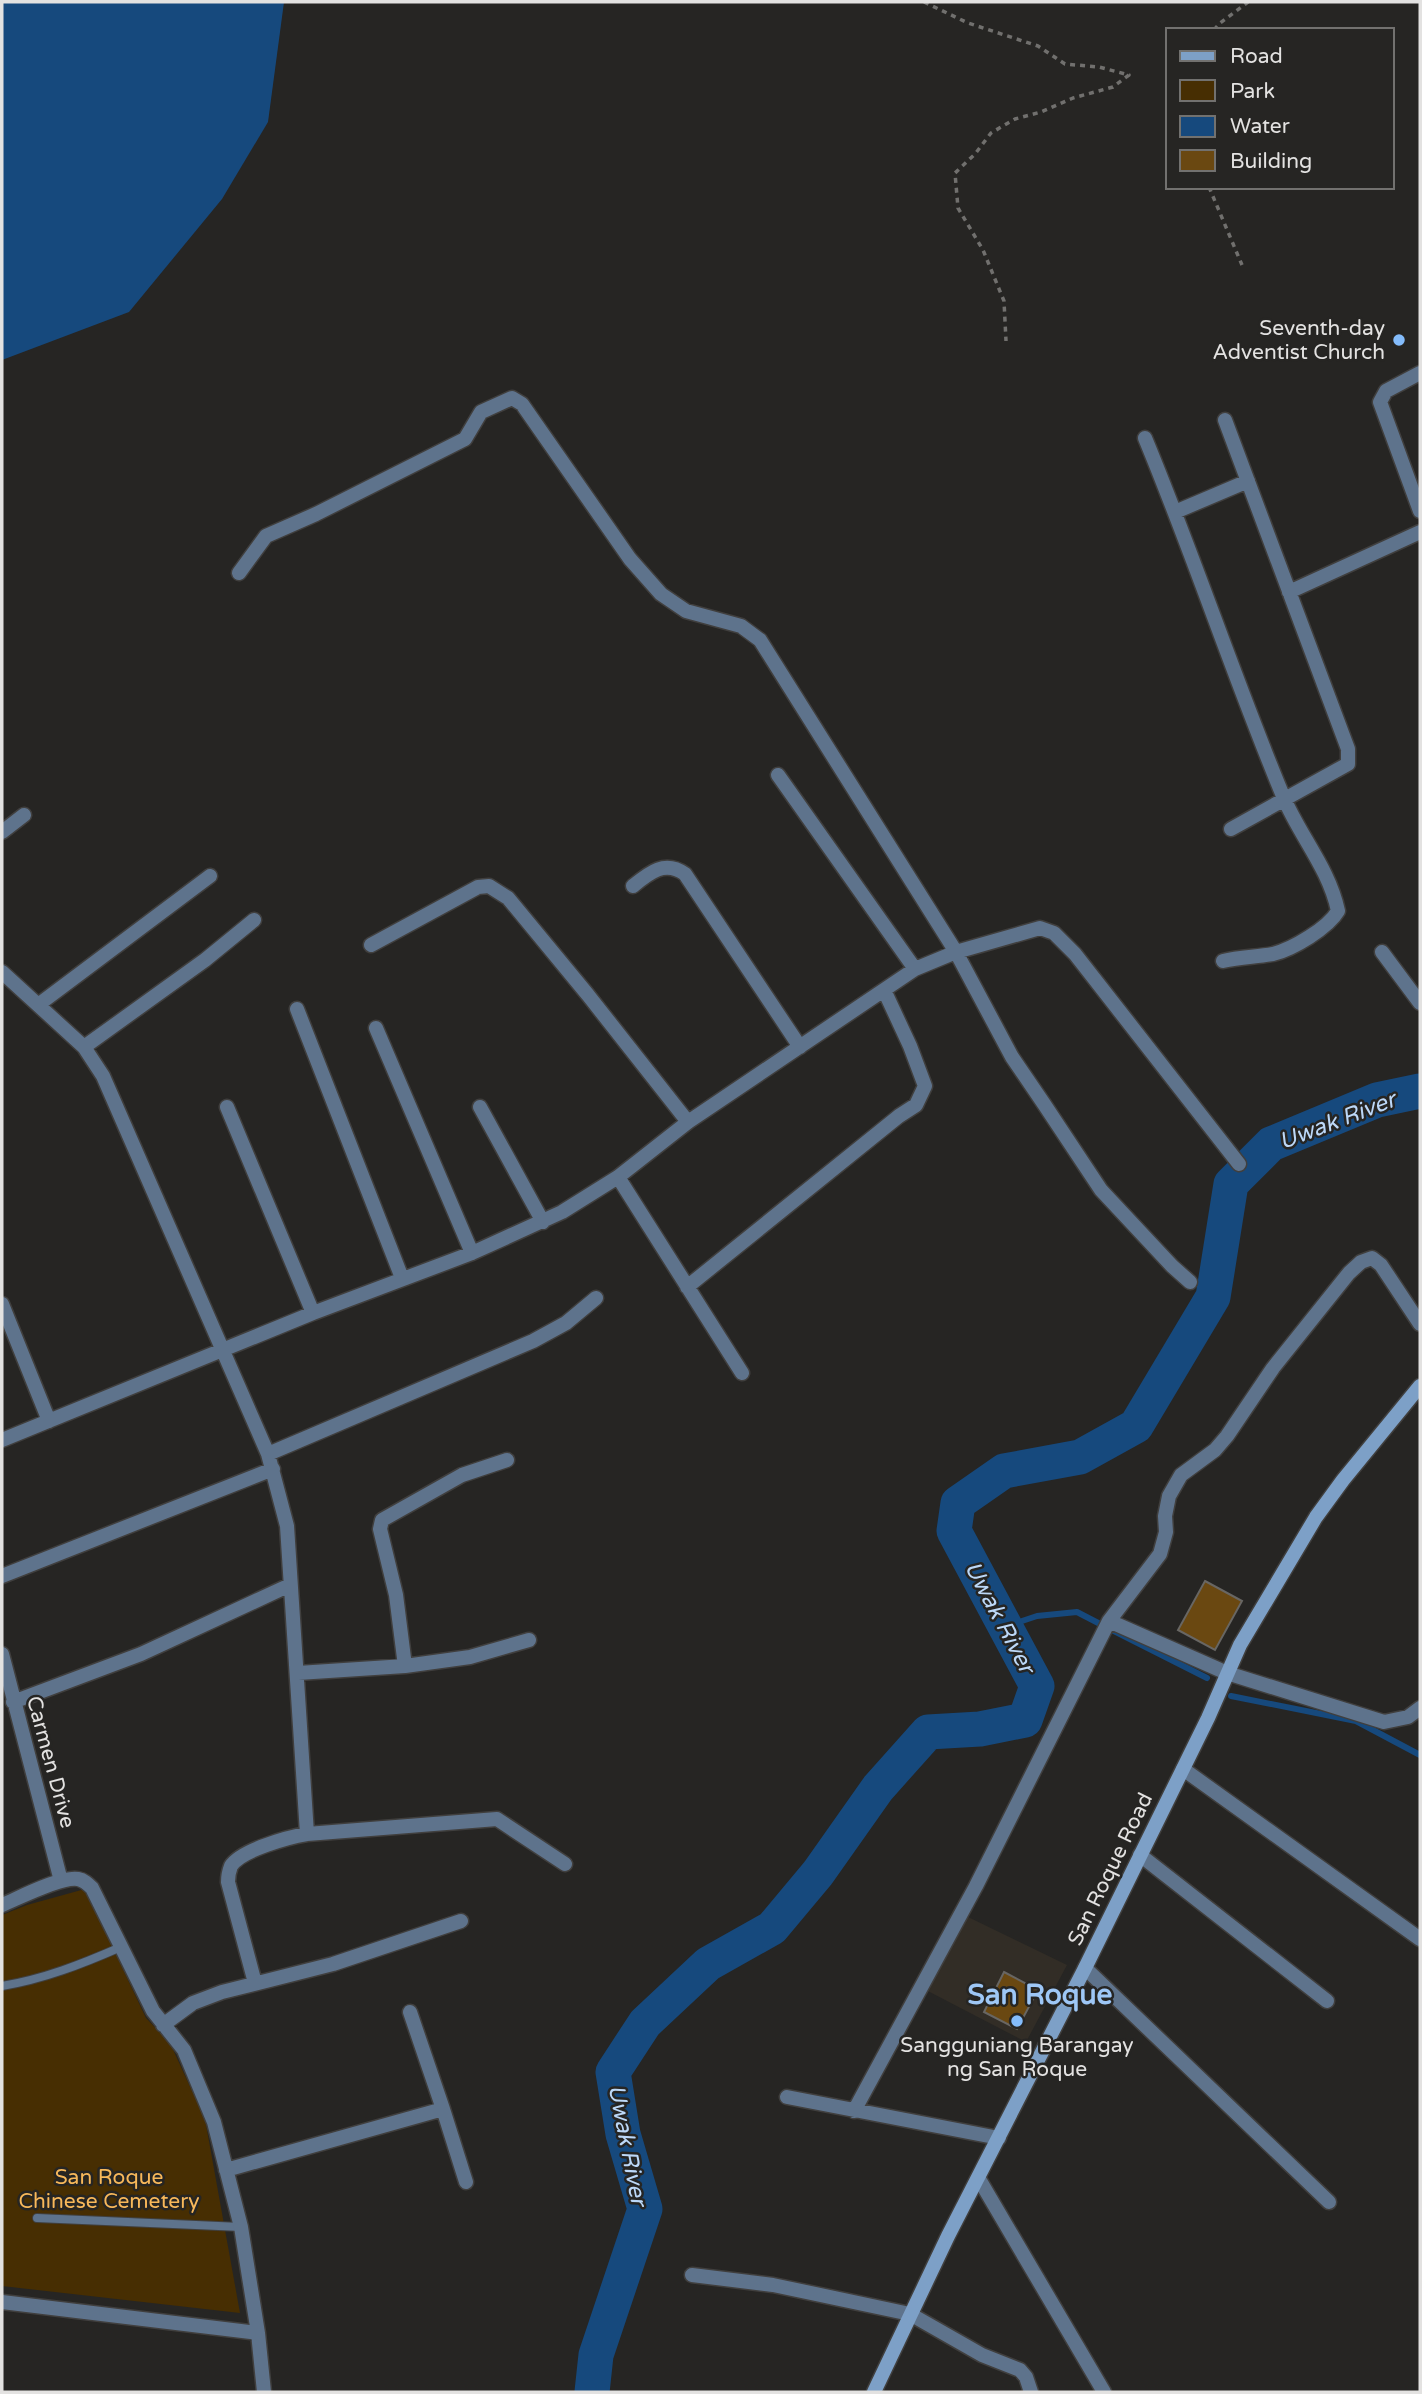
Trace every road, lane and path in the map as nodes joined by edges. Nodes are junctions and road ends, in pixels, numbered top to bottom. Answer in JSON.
{"nodes":[{"id":1,"x":924,"y":2,"type":"edge"},
{"id":2,"x":1248,"y":2,"type":"edge"},
{"id":3,"x":1216,"y":28,"type":"edge"},
{"id":4,"x":1210,"y":189,"type":"edge"},
{"id":5,"x":1242,"y":265,"type":"dead end"},
{"id":6,"x":1006,"y":341,"type":"dead end"},
{"id":7,"x":1420,"y":373,"type":"edge"},
{"id":8,"x":1224,"y":421,"type":"dead end"},
{"id":9,"x":1145,"y":438,"type":"dead end"},
{"id":10,"x":1248,"y":481,"type":"junction"},
{"id":11,"x":1419,"y":504,"type":"edge"},
{"id":12,"x":1175,"y":512,"type":"junction"},
{"id":13,"x":1420,"y":532,"type":"edge"},
{"id":14,"x":239,"y":573,"type":"dead end"},
{"id":15,"x":1289,"y":592,"type":"junction"},
{"id":16,"x":778,"y":775,"type":"dead end"},
{"id":17,"x":1284,"y":799,"type":"junction"},
{"id":18,"x":24,"y":815,"type":"dead end"},
{"id":19,"x":1231,"y":829,"type":"dead end"},
{"id":20,"x":2,"y":831,"type":"edge"},
{"id":21,"x":211,"y":876,"type":"dead end"},
{"id":22,"x":634,"y":886,"type":"dead end"},
{"id":23,"x":254,"y":920,"type":"dead end"},
{"id":24,"x":371,"y":945,"type":"dead end"},
{"id":25,"x":956,"y":952,"type":"junction"},
{"id":26,"x":1382,"y":952,"type":"dead end"},
{"id":27,"x":1223,"y":961,"type":"dead end"},
{"id":28,"x":915,"y":969,"type":"junction"},
{"id":29,"x":2,"y":972,"type":"edge"},
{"id":30,"x":884,"y":990,"type":"junction"},
{"id":31,"x":1420,"y":1003,"type":"edge"},
{"id":32,"x":38,"y":1005,"type":"junction"},
{"id":33,"x":297,"y":1009,"type":"dead end"},
{"id":34,"x":376,"y":1028,"type":"dead end"},
{"id":35,"x":84,"y":1047,"type":"junction"},
{"id":36,"x":800,"y":1047,"type":"junction"},
{"id":37,"x":227,"y":1107,"type":"dead end"},
{"id":38,"x":480,"y":1107,"type":"dead end"},
{"id":39,"x":688,"y":1122,"type":"junction"},
{"id":40,"x":1238,"y":1164,"type":"dead end"},
{"id":41,"x":618,"y":1177,"type":"junction"},
{"id":42,"x":543,"y":1222,"type":"junction"},
{"id":43,"x":472,"y":1253,"type":"junction"},
{"id":44,"x":402,"y":1278,"type":"junction"},
{"id":45,"x":1190,"y":1282,"type":"dead end"},
{"id":46,"x":687,"y":1287,"type":"junction"},
{"id":47,"x":596,"y":1298,"type":"dead end"},
{"id":48,"x":2,"y":1304,"type":"edge"},
{"id":49,"x":313,"y":1313,"type":"junction"},
{"id":50,"x":1420,"y":1324,"type":"edge"},
{"id":51,"x":221,"y":1350,"type":"junction"},
{"id":52,"x":742,"y":1373,"type":"dead end"},
{"id":53,"x":1420,"y":1386,"type":"edge"},
{"id":54,"x":49,"y":1421,"type":"junction"},
{"id":55,"x":2,"y":1440,"type":"edge"},
{"id":56,"x":268,"y":1454,"type":"junction"},
{"id":57,"x":507,"y":1460,"type":"dead end"},
{"id":58,"x":273,"y":1469,"type":"junction"},
{"id":59,"x":2,"y":1576,"type":"edge"},
{"id":60,"x":290,"y":1585,"type":"junction"},
{"id":61,"x":1109,"y":1621,"type":"junction"},
{"id":62,"x":529,"y":1640,"type":"dead end"},
{"id":63,"x":2,"y":1654,"type":"edge"},
{"id":64,"x":405,"y":1666,"type":"junction"},
{"id":65,"x":1227,"y":1672,"type":"junction"},
{"id":66,"x":298,"y":1673,"type":"junction"},
{"id":67,"x":13,"y":1702,"type":"junction"},
{"id":68,"x":1420,"y":1708,"type":"edge"},
{"id":69,"x":1182,"y":1769,"type":"junction"},
{"id":70,"x":307,"y":1834,"type":"junction"},
{"id":71,"x":1140,"y":1855,"type":"junction"},
{"id":72,"x":565,"y":1864,"type":"dead end"},
{"id":73,"x":61,"y":1881,"type":"junction"},
{"id":74,"x":2,"y":1905,"type":"edge"},
{"id":75,"x":461,"y":1921,"type":"dead end"},
{"id":76,"x":1420,"y":1939,"type":"edge"},
{"id":77,"x":121,"y":1947,"type":"junction"},
{"id":78,"x":1085,"y":1968,"type":"junction"},
{"id":79,"x":255,"y":1983,"type":"junction"},
{"id":80,"x":2,"y":1986,"type":"edge"},
{"id":81,"x":1326,"y":2001,"type":"dead end"},
{"id":82,"x":410,"y":2012,"type":"dead end"},
{"id":83,"x":163,"y":2025,"type":"junction"},
{"id":84,"x":788,"y":2097,"type":"dead end"},
{"id":85,"x":443,"y":2109,"type":"junction"},
{"id":86,"x":854,"y":2110,"type":"junction"},
{"id":87,"x":999,"y":2138,"type":"junction"},
{"id":88,"x":226,"y":2170,"type":"junction"},
{"id":89,"x":979,"y":2179,"type":"junction"},
{"id":90,"x":466,"y":2182,"type":"dead end"},
{"id":91,"x":1329,"y":2202,"type":"dead end"},
{"id":92,"x":37,"y":2218,"type":"dead end"},
{"id":93,"x":241,"y":2227,"type":"junction"},
{"id":94,"x":692,"y":2275,"type":"dead end"},
{"id":95,"x":2,"y":2302,"type":"edge"},
{"id":96,"x":910,"y":2314,"type":"junction"},
{"id":97,"x":258,"y":2333,"type":"junction"},
{"id":98,"x":264,"y":2392,"type":"edge"},
{"id":99,"x":874,"y":2392,"type":"edge"},
{"id":100,"x":1031,"y":2392,"type":"edge"},
{"id":101,"x":1104,"y":2392,"type":"edge"}],
"edges":[{"from":1,"to":6,"type":"path"},
{"from":2,"to":3,"type":"path"},
{"from":4,"to":5,"type":"path"},
{"from":7,"to":11,"type":"street"},
{"from":8,"to":10,"type":"street"},
{"from":9,"to":12,"type":"street"},
{"from":10,"to":12,"type":"street"},
{"from":10,"to":15,"type":"street"},
{"from":12,"to":17,"type":"street"},
{"from":13,"to":15,"type":"street"},
{"from":14,"to":25,"type":"street"},
{"from":15,"to":17,"type":"street"},
{"from":16,"to":28,"type":"street"},
{"from":17,"to":19,"type":"street"},
{"from":17,"to":27,"type":"street"},
{"from":18,"to":20,"type":"street"},
{"from":21,"to":32,"type":"street"},
{"from":22,"to":36,"type":"street"},
{"from":23,"to":35,"type":"street"},
{"from":24,"to":39,"type":"street"},
{"from":25,"to":28,"type":"street"},
{"from":25,"to":40,"type":"street"},
{"from":25,"to":45,"type":"street"},
{"from":26,"to":31,"type":"street"},
{"from":28,"to":30,"type":"street"},
{"from":29,"to":32,"type":"street"},
{"from":30,"to":36,"type":"street"},
{"from":30,"to":46,"type":"street"},
{"from":32,"to":35,"type":"street"},
{"from":33,"to":44,"type":"street"},
{"from":34,"to":43,"type":"street"},
{"from":35,"to":51,"type":"street"},
{"from":36,"to":39,"type":"street"},
{"from":37,"to":49,"type":"street"},
{"from":38,"to":42,"type":"street"},
{"from":39,"to":41,"type":"street"},
{"from":41,"to":42,"type":"street"},
{"from":41,"to":46,"type":"street"},
{"from":42,"to":43,"type":"street"},
{"from":43,"to":44,"type":"street"},
{"from":44,"to":49,"type":"street"},
{"from":46,"to":52,"type":"street"},
{"from":47,"to":56,"type":"street"},
{"from":48,"to":54,"type":"street"},
{"from":49,"to":51,"type":"street"},
{"from":50,"to":61,"type":"street"},
{"from":51,"to":54,"type":"street"},
{"from":51,"to":56,"type":"street"},
{"from":53,"to":65,"type":"street","name":"San Roque Road"},
{"from":54,"to":55,"type":"street"},
{"from":56,"to":58,"type":"street"},
{"from":57,"to":64,"type":"street"},
{"from":58,"to":59,"type":"street"},
{"from":58,"to":60,"type":"street"},
{"from":60,"to":66,"type":"street"},
{"from":60,"to":67,"type":"street"},
{"from":61,"to":65,"type":"street"},
{"from":61,"to":86,"type":"street"},
{"from":62,"to":64,"type":"street"},
{"from":63,"to":67,"type":"street","name":"Carmen Drive"},
{"from":64,"to":66,"type":"street"},
{"from":65,"to":68,"type":"street"},
{"from":65,"to":69,"type":"street","name":"San Roque Road"},
{"from":66,"to":70,"type":"street"},
{"from":67,"to":73,"type":"street","name":"Carmen Drive"},
{"from":69,"to":71,"type":"street","name":"San Roque Road"},
{"from":69,"to":76,"type":"street"},
{"from":70,"to":72,"type":"street"},
{"from":70,"to":79,"type":"street"},
{"from":71,"to":78,"type":"street","name":"San Roque Road"},
{"from":71,"to":81,"type":"street"},
{"from":73,"to":74,"type":"street"},
{"from":73,"to":77,"type":"street"},
{"from":75,"to":79,"type":"street"},
{"from":77,"to":80,"type":"lane"},
{"from":77,"to":83,"type":"street"},
{"from":78,"to":87,"type":"street","name":"San Roque Road"},
{"from":78,"to":91,"type":"street"},
{"from":79,"to":83,"type":"street"},
{"from":82,"to":85,"type":"street"},
{"from":83,"to":88,"type":"street"},
{"from":84,"to":86,"type":"street"},
{"from":85,"to":88,"type":"street"},
{"from":85,"to":90,"type":"street"},
{"from":86,"to":87,"type":"street"},
{"from":87,"to":89,"type":"street","name":"San Roque Road"},
{"from":88,"to":93,"type":"street"},
{"from":89,"to":96,"type":"street","name":"San Roque Road"},
{"from":89,"to":101,"type":"street"},
{"from":92,"to":93,"type":"lane"},
{"from":93,"to":97,"type":"street"},
{"from":94,"to":96,"type":"street"},
{"from":95,"to":97,"type":"street"},
{"from":96,"to":99,"type":"street","name":"San Roque Road"},
{"from":96,"to":100,"type":"street"},
{"from":97,"to":98,"type":"street"}]}
